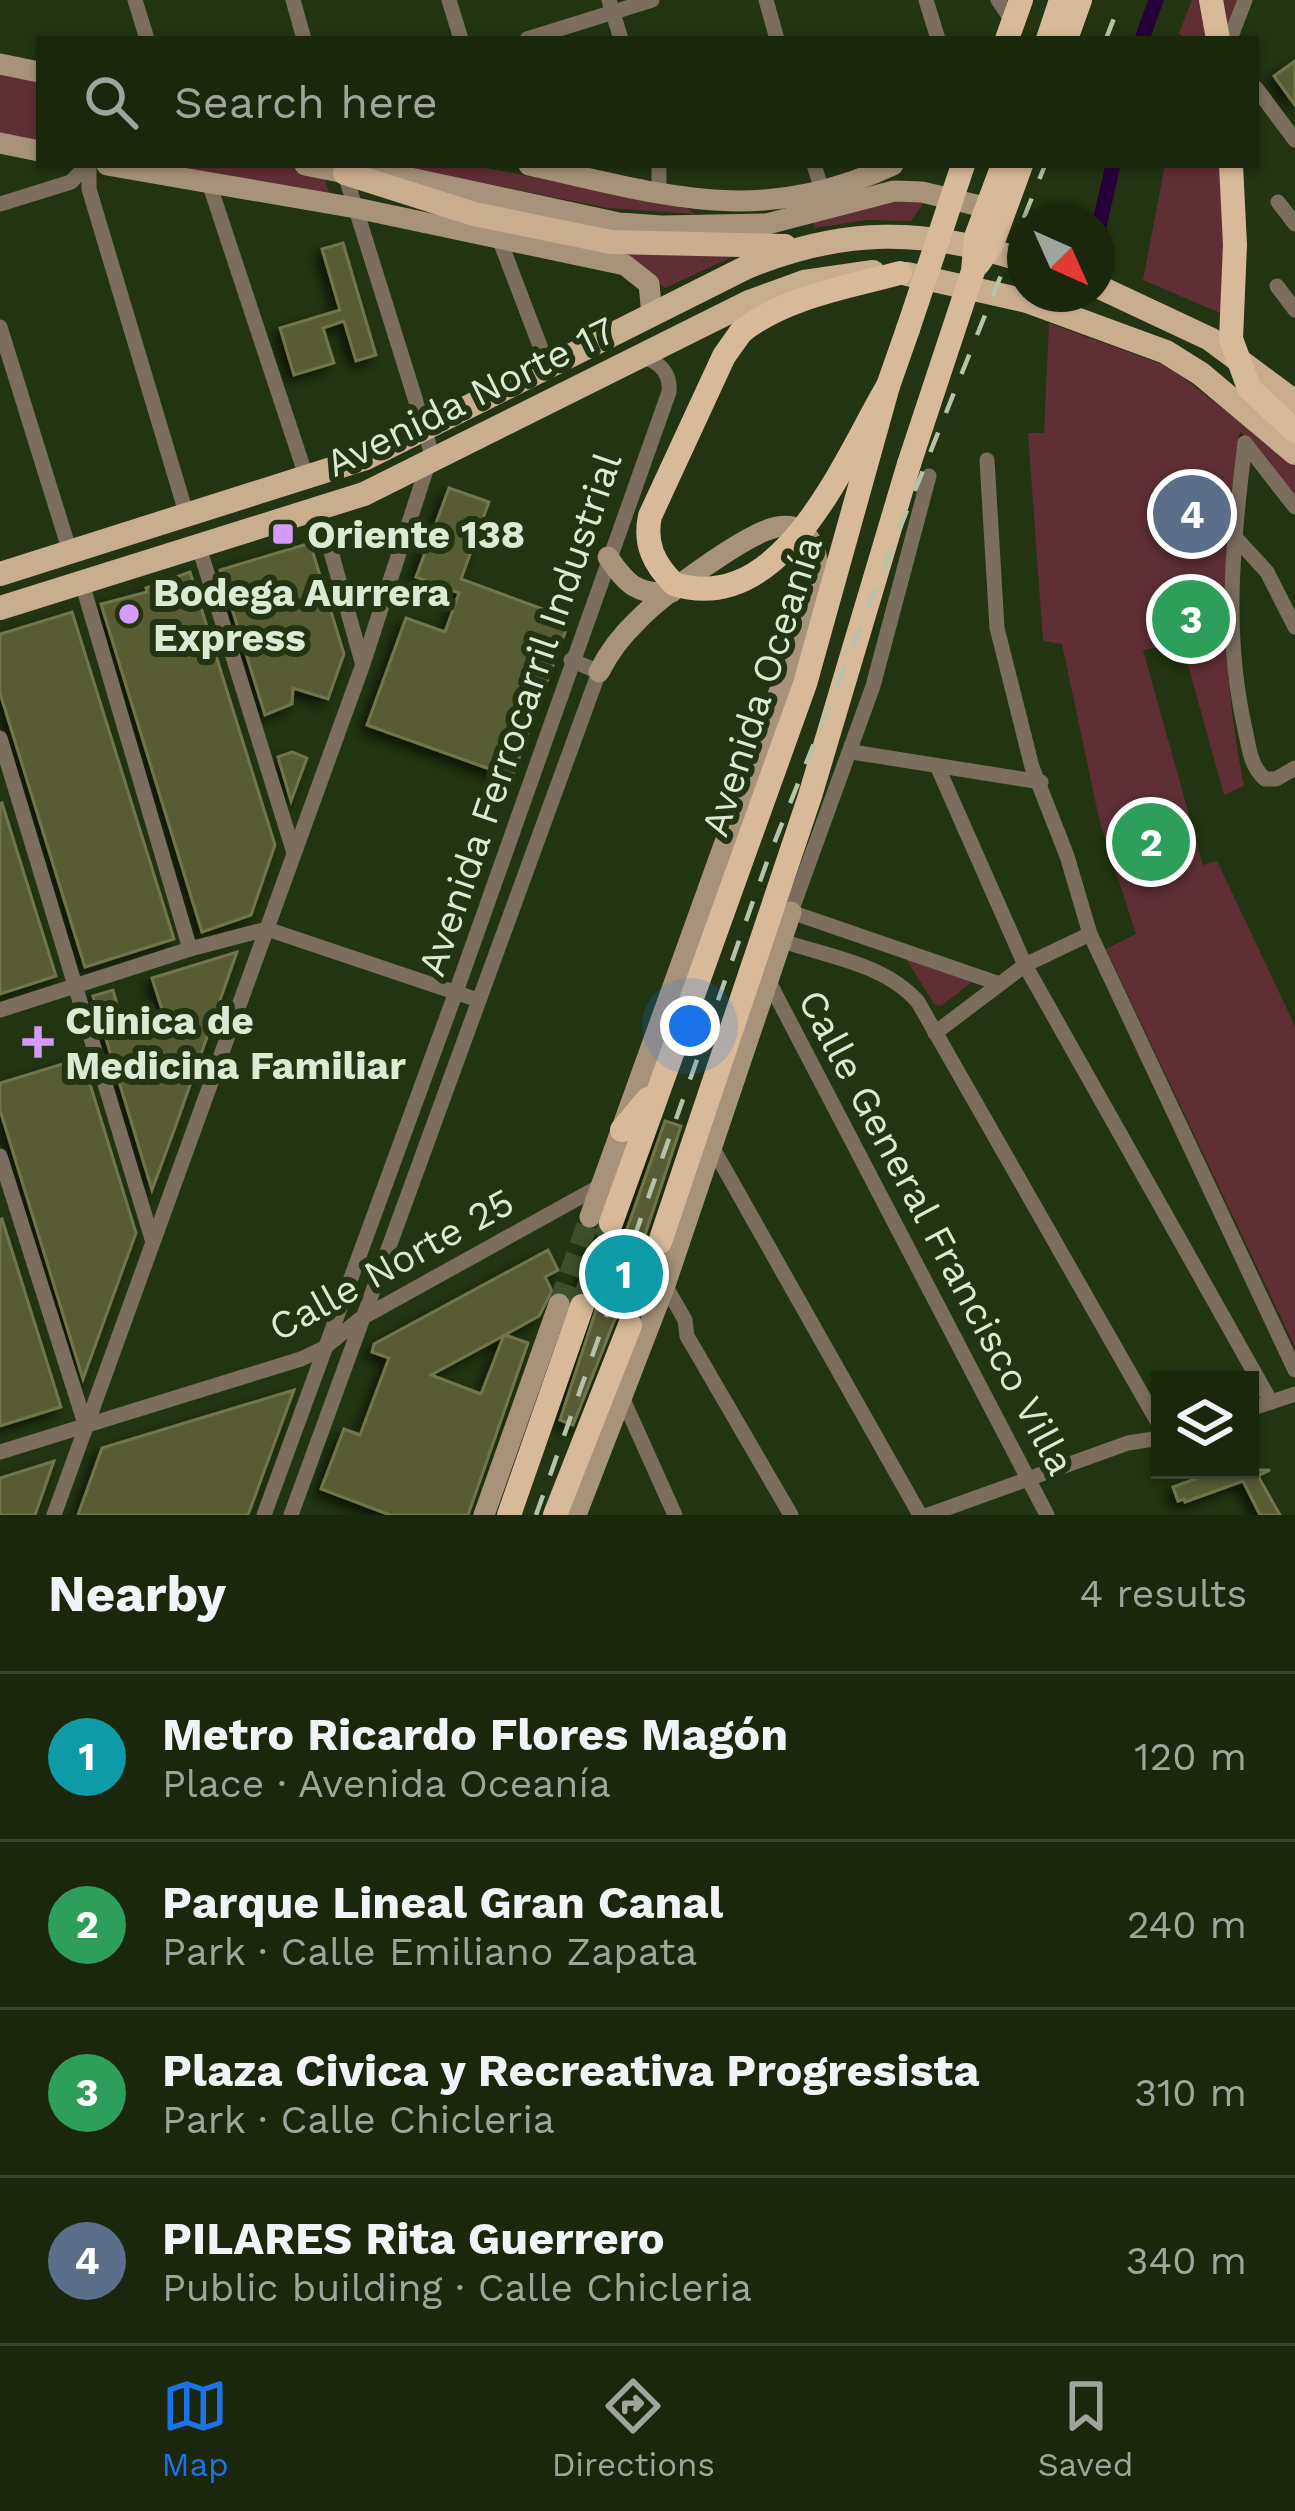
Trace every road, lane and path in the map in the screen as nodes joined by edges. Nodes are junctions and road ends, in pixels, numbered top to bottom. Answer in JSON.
{"nodes":[{"id":1,"x":135,"y":0,"type":"edge"},
{"id":2,"x":293,"y":0,"type":"edge"},
{"id":3,"x":449,"y":0,"type":"edge"},
{"id":4,"x":652,"y":0,"type":"edge"},
{"id":5,"x":766,"y":0,"type":"edge"},
{"id":6,"x":926,"y":0,"type":"edge"},
{"id":7,"x":998,"y":0,"type":"edge"},
{"id":8,"x":1061,"y":0,"type":"edge"},
{"id":9,"x":1083,"y":0,"type":"edge"},
{"id":10,"x":1211,"y":0,"type":"edge"},
{"id":11,"x":1245,"y":0,"type":"edge"},
{"id":12,"x":611,"y":6,"type":"edge"},
{"id":13,"x":1012,"y":18,"type":"edge"},
{"id":14,"x":146,"y":36,"type":"edge"},
{"id":15,"x":303,"y":36,"type":"edge"},
{"id":16,"x":460,"y":36,"type":"edge"},
{"id":17,"x":535,"y":36,"type":"edge"},
{"id":18,"x":620,"y":36,"type":"edge"},
{"id":19,"x":776,"y":36,"type":"edge"},
{"id":20,"x":937,"y":36,"type":"edge"},
{"id":21,"x":1049,"y":36,"type":"edge"},
{"id":22,"x":1070,"y":36,"type":"edge"},
{"id":23,"x":1217,"y":36,"type":"edge"},
{"id":24,"x":1231,"y":36,"type":"edge"},
{"id":25,"x":0,"y":64,"type":"edge"},
{"id":26,"x":36,"y":71,"type":"edge"},
{"id":27,"x":1259,"y":92,"type":"edge"},
{"id":28,"x":1295,"y":140,"type":"edge"},
{"id":29,"x":0,"y":142,"type":"edge"},
{"id":30,"x":36,"y":150,"type":"edge"},
{"id":31,"x":85,"y":168,"type":"edge"},
{"id":32,"x":88,"y":168,"type":"edge"},
{"id":33,"x":124,"y":168,"type":"edge"},
{"id":34,"x":542,"y":168,"type":"edge"},
{"id":35,"x":659,"y":168,"type":"edge"},
{"id":36,"x":815,"y":168,"type":"edge"},
{"id":37,"x":884,"y":168,"type":"edge"},
{"id":38,"x":962,"y":168,"type":"edge"},
{"id":39,"x":1002,"y":168,"type":"edge"},
{"id":40,"x":1024,"y":168,"type":"edge"},
{"id":41,"x":1025,"y":168,"type":"edge"},
{"id":42,"x":1231,"y":168,"type":"edge"},
{"id":43,"x":343,"y":169,"type":"edge"},
{"id":44,"x":208,"y":183,"type":"junction"},
{"id":45,"x":822,"y":190,"type":"junction"},
{"id":46,"x":659,"y":194,"type":"junction"},
{"id":47,"x":1278,"y":202,"type":"dead end"},
{"id":48,"x":0,"y":204,"type":"edge"},
{"id":49,"x":356,"y":208,"type":"junction"},
{"id":50,"x":1295,"y":224,"type":"edge"},
{"id":51,"x":500,"y":241,"type":"junction"},
{"id":52,"x":800,"y":248,"type":"junction"},
{"id":53,"x":1007,"y":257,"type":"edge"},
{"id":54,"x":974,"y":271,"type":"junction"},
{"id":55,"x":900,"y":273,"type":"junction"},
{"id":56,"x":1277,"y":286,"type":"dead end"},
{"id":57,"x":1115,"y":293,"type":"edge"},
{"id":58,"x":1295,"y":310,"type":"edge"},
{"id":59,"x":652,"y":315,"type":"junction"},
{"id":60,"x":0,"y":327,"type":"edge"},
{"id":61,"x":638,"y":355,"type":"junction"},
{"id":62,"x":548,"y":367,"type":"junction"},
{"id":63,"x":888,"y":386,"type":"junction"},
{"id":64,"x":1294,"y":400,"type":"edge"},
{"id":65,"x":424,"y":427,"type":"junction"},
{"id":66,"x":1295,"y":431,"type":"edge"},
{"id":67,"x":1295,"y":453,"type":"edge"},
{"id":68,"x":987,"y":460,"type":"dead end"},
{"id":69,"x":429,"y":461,"type":"junction"},
{"id":70,"x":919,"y":470,"type":"junction"},
{"id":71,"x":307,"y":479,"type":"junction"},
{"id":72,"x":1295,"y":506,"type":"edge"},
{"id":73,"x":319,"y":508,"type":"junction"},
{"id":74,"x":187,"y":516,"type":"junction"},
{"id":75,"x":1234,"y":536,"type":"junction"},
{"id":76,"x":199,"y":547,"type":"junction"},
{"id":77,"x":70,"y":552,"type":"junction"},
{"id":78,"x":608,"y":556,"type":"junction"},
{"id":79,"x":0,"y":574,"type":"edge"},
{"id":80,"x":82,"y":583,"type":"junction"},
{"id":81,"x":673,"y":592,"type":"junction"},
{"id":82,"x":0,"y":608,"type":"edge"},
{"id":83,"x":1295,"y":627,"type":"edge"},
{"id":84,"x":572,"y":660,"type":"junction"},
{"id":85,"x":363,"y":664,"type":"junction"},
{"id":86,"x":599,"y":672,"type":"junction"},
{"id":87,"x":0,"y":738,"type":"edge"},
{"id":88,"x":852,"y":752,"type":"junction"},
{"id":89,"x":938,"y":767,"type":"junction"},
{"id":90,"x":1293,"y":777,"type":"edge"},
{"id":91,"x":1041,"y":782,"type":"junction"},
{"id":92,"x":810,"y":796,"type":"junction"},
{"id":93,"x":294,"y":854,"type":"junction"},
{"id":94,"x":791,"y":912,"type":"junction"},
{"id":95,"x":267,"y":929,"type":"junction"},
{"id":96,"x":1090,"y":934,"type":"junction"},
{"id":97,"x":782,"y":941,"type":"junction"},
{"id":98,"x":190,"y":949,"type":"junction"},
{"id":99,"x":1025,"y":965,"type":"junction"},
{"id":100,"x":768,"y":980,"type":"junction"},
{"id":101,"x":997,"y":983,"type":"junction"},
{"id":102,"x":75,"y":986,"type":"junction"},
{"id":103,"x":456,"y":992,"type":"junction"},
{"id":104,"x":478,"y":1000,"type":"junction"},
{"id":105,"x":0,"y":1010,"type":"edge"},
{"id":106,"x":935,"y":1033,"type":"junction"},
{"id":107,"x":661,"y":1083,"type":"junction"},
{"id":108,"x":622,"y":1130,"type":"junction"},
{"id":109,"x":711,"y":1145,"type":"junction"},
{"id":110,"x":0,"y":1156,"type":"edge"},
{"id":111,"x":602,"y":1184,"type":"junction"},
{"id":112,"x":600,"y":1220,"type":"joint"},
{"id":113,"x":152,"y":1239,"type":"junction"},
{"id":114,"x":660,"y":1242,"type":"tunnel mouth"},
{"id":115,"x":665,"y":1285,"type":"junction"},
{"id":116,"x":570,"y":1305,"type":"joint"},
{"id":117,"x":360,"y":1319,"type":"junction"},
{"id":118,"x":630,"y":1325,"type":"tunnel mouth"},
{"id":119,"x":323,"y":1348,"type":"junction"},
{"id":120,"x":1295,"y":1370,"type":"edge"},
{"id":121,"x":1295,"y":1394,"type":"edge"},
{"id":122,"x":622,"y":1397,"type":"junction"},
{"id":123,"x":1271,"y":1402,"type":"junction"},
{"id":124,"x":1259,"y":1406,"type":"edge"},
{"id":125,"x":1151,"y":1410,"type":"edge"},
{"id":126,"x":86,"y":1427,"type":"junction"},
{"id":127,"x":1151,"y":1439,"type":"edge"},
{"id":128,"x":0,"y":1451,"type":"edge"},
{"id":129,"x":1029,"y":1480,"type":"junction"},
{"id":130,"x":55,"y":1515,"type":"edge"},
{"id":131,"x":264,"y":1515,"type":"edge"},
{"id":132,"x":291,"y":1515,"type":"edge"},
{"id":133,"x":484,"y":1515,"type":"edge"},
{"id":134,"x":509,"y":1515,"type":"edge"},
{"id":135,"x":555,"y":1515,"type":"edge"},
{"id":136,"x":576,"y":1515,"type":"edge"},
{"id":137,"x":675,"y":1515,"type":"edge"},
{"id":138,"x":791,"y":1515,"type":"edge"},
{"id":139,"x":924,"y":1515,"type":"edge"},
{"id":140,"x":1047,"y":1515,"type":"edge"}],
"edges":[{"from":1,"to":14,"type":"street"},
{"from":2,"to":15,"type":"street"},
{"from":3,"to":16,"type":"street"},
{"from":4,"to":12,"type":"street"},
{"from":5,"to":19,"type":"street"},
{"from":6,"to":20,"type":"street"},
{"from":7,"to":13,"type":"street"},
{"from":8,"to":21,"type":"highway"},
{"from":9,"to":22,"type":"highway"},
{"from":10,"to":23,"type":"highway"},
{"from":11,"to":24,"type":"street"},
{"from":12,"to":17,"type":"street"},
{"from":12,"to":18,"type":"street"},
{"from":25,"to":26,"type":"main road"},
{"from":27,"to":28,"type":"street"},
{"from":29,"to":30,"type":"main road"},
{"from":31,"to":48,"type":"street"},
{"from":32,"to":74,"type":"street"},
{"from":33,"to":44,"type":"main road"},
{"from":34,"to":46,"type":"main road"},
{"from":35,"to":46,"type":"street"},
{"from":36,"to":45,"type":"street"},
{"from":37,"to":45,"type":"main road"},
{"from":38,"to":63,"type":"highway","name":"Avenida Oceanía","bridge":true},
{"from":39,"to":54,"type":"highway","bridge":true},
{"from":40,"to":54,"type":"highway","bridge":true},
{"from":41,"to":43,"type":"main road"},
{"from":42,"to":66,"type":"highway","bridge":true},
{"from":43,"to":49,"type":"street"},
{"from":43,"to":52,"type":"main road"},
{"from":44,"to":49,"type":"main road"},
{"from":44,"to":71,"type":"street"},
{"from":45,"to":46,"type":"main road"},
{"from":47,"to":50,"type":"street"},
{"from":49,"to":51,"type":"main road"},
{"from":49,"to":65,"type":"street"},
{"from":51,"to":59,"type":"main road"},
{"from":51,"to":62,"type":"street"},
{"from":52,"to":53,"type":"main road"},
{"from":52,"to":59,"type":"main road","name":"Avenida Norte 17"},
{"from":54,"to":70,"type":"highway","name":"Avenida Oceanía","bridge":true},
{"from":55,"to":61,"type":"main road","name":"Avenida Norte 17"},
{"from":55,"to":63,"type":"highway","bridge":true},
{"from":55,"to":67,"type":"main road","name":"Avenida Norte 17"},
{"from":56,"to":58,"type":"street"},
{"from":57,"to":64,"type":"main road"},
{"from":59,"to":62,"type":"main road","name":"Avenida Norte 17"},
{"from":60,"to":77,"type":"street"},
{"from":61,"to":69,"type":"main road","name":"Avenida Norte 17"},
{"from":61,"to":78,"type":"street","name":"Avenida Ferrocarril Industrial"},
{"from":62,"to":65,"type":"main road","name":"Avenida Norte 17"},
{"from":63,"to":107,"type":"highway","name":"Avenida Oceanía","bridge":true},
{"from":65,"to":69,"type":"street"},
{"from":65,"to":71,"type":"main road","name":"Avenida Norte 17"},
{"from":68,"to":91,"type":"street"},
{"from":69,"to":73,"type":"main road","name":"Avenida Norte 17"},
{"from":69,"to":85,"type":"street"},
{"from":70,"to":88,"type":"street","name":"Avenida Oceanía"},
{"from":70,"to":92,"type":"highway","name":"Avenida Oceanía"},
{"from":71,"to":74,"type":"main road","name":"Avenida Norte 17"},
{"from":72,"to":75,"type":"street"},
{"from":73,"to":76,"type":"main road","name":"Avenida Norte 17"},
{"from":73,"to":85,"type":"street"},
{"from":74,"to":77,"type":"main road","name":"Avenida Norte 17"},
{"from":75,"to":83,"type":"street"},
{"from":75,"to":90,"type":"street"},
{"from":76,"to":80,"type":"main road","name":"Avenida Norte 17"},
{"from":76,"to":93,"type":"street"},
{"from":77,"to":79,"type":"main road","name":"Avenida Norte 17"},
{"from":78,"to":81,"type":"main road"},
{"from":78,"to":84,"type":"street","name":"Avenida Ferrocarril Industrial"},
{"from":80,"to":82,"type":"main road","name":"Avenida Norte 17"},
{"from":80,"to":98,"type":"street"},
{"from":81,"to":86,"type":"main road"},
{"from":81,"to":108,"type":"main road","name":"Avenida Oceanía"},
{"from":84,"to":86,"type":"street"},
{"from":84,"to":103,"type":"street","name":"Avenida Ferrocarril Industrial"},
{"from":85,"to":93,"type":"street"},
{"from":86,"to":104,"type":"street","name":"Avenida Ferrocarril Industrial"},
{"from":87,"to":102,"type":"street"},
{"from":88,"to":89,"type":"street"},
{"from":88,"to":94,"type":"street","name":"Avenida Oceanía"},
{"from":89,"to":91,"type":"street"},
{"from":89,"to":99,"type":"street"},
{"from":91,"to":96,"type":"street"},
{"from":92,"to":94,"type":"highway"},
{"from":92,"to":114,"type":"highway","name":"Avenida Oceanía"},
{"from":93,"to":95,"type":"street"},
{"from":94,"to":97,"type":"main road","name":"Avenida Oceanía"},
{"from":94,"to":101,"type":"street"},
{"from":95,"to":98,"type":"street"},
{"from":95,"to":103,"type":"street"},
{"from":95,"to":113,"type":"street"},
{"from":96,"to":99,"type":"street"},
{"from":96,"to":120,"type":"street"},
{"from":97,"to":100,"type":"main road","name":"Avenida Oceanía"},
{"from":97,"to":106,"type":"street"},
{"from":98,"to":102,"type":"street"},
{"from":99,"to":101,"type":"street"},
{"from":99,"to":123,"type":"street"},
{"from":100,"to":109,"type":"main road","name":"Avenida Oceanía"},
{"from":100,"to":129,"type":"street","name":"Calle General Francisco Villa"},
{"from":101,"to":106,"type":"street"},
{"from":102,"to":105,"type":"street"},
{"from":102,"to":113,"type":"street"},
{"from":103,"to":104,"type":"street"},
{"from":103,"to":119,"type":"street","name":"Avenida Ferrocarril Industrial"},
{"from":104,"to":117,"type":"street","name":"Avenida Ferrocarril Industrial"},
{"from":106,"to":125,"type":"street"},
{"from":107,"to":108,"type":"highway"},
{"from":107,"to":112,"type":"highway","name":"Avenida Oceanía"},
{"from":108,"to":111,"type":"main road","name":"Avenida Oceanía"},
{"from":109,"to":115,"type":"main road","name":"Avenida Oceanía"},
{"from":109,"to":139,"type":"street"},
{"from":110,"to":126,"type":"street"},
{"from":111,"to":112,"type":"main road","name":"Avenida Oceanía"},
{"from":111,"to":117,"type":"street","name":"Calle Norte 25"},
{"from":113,"to":126,"type":"street"},
{"from":115,"to":122,"type":"main road","name":"Avenida Oceanía"},
{"from":115,"to":138,"type":"street"},
{"from":116,"to":133,"type":"main road"},
{"from":116,"to":134,"type":"highway"},
{"from":117,"to":119,"type":"street","name":"Calle Norte 25"},
{"from":117,"to":132,"type":"street","name":"Avenida Ferrocarril Industrial"},
{"from":118,"to":135,"type":"highway"},
{"from":119,"to":126,"type":"street","name":"Calle Norte 25"},
{"from":119,"to":131,"type":"street","name":"Avenida Ferrocarril Industrial"},
{"from":121,"to":123,"type":"street"},
{"from":122,"to":136,"type":"main road","name":"Avenida Oceanía"},
{"from":122,"to":137,"type":"street"},
{"from":123,"to":124,"type":"street"},
{"from":126,"to":128,"type":"street","name":"Calle Norte 25"},
{"from":126,"to":130,"type":"street"},
{"from":127,"to":129,"type":"street"},
{"from":129,"to":139,"type":"street"},
{"from":129,"to":140,"type":"street","name":"Calle General Francisco Villa"}]}
